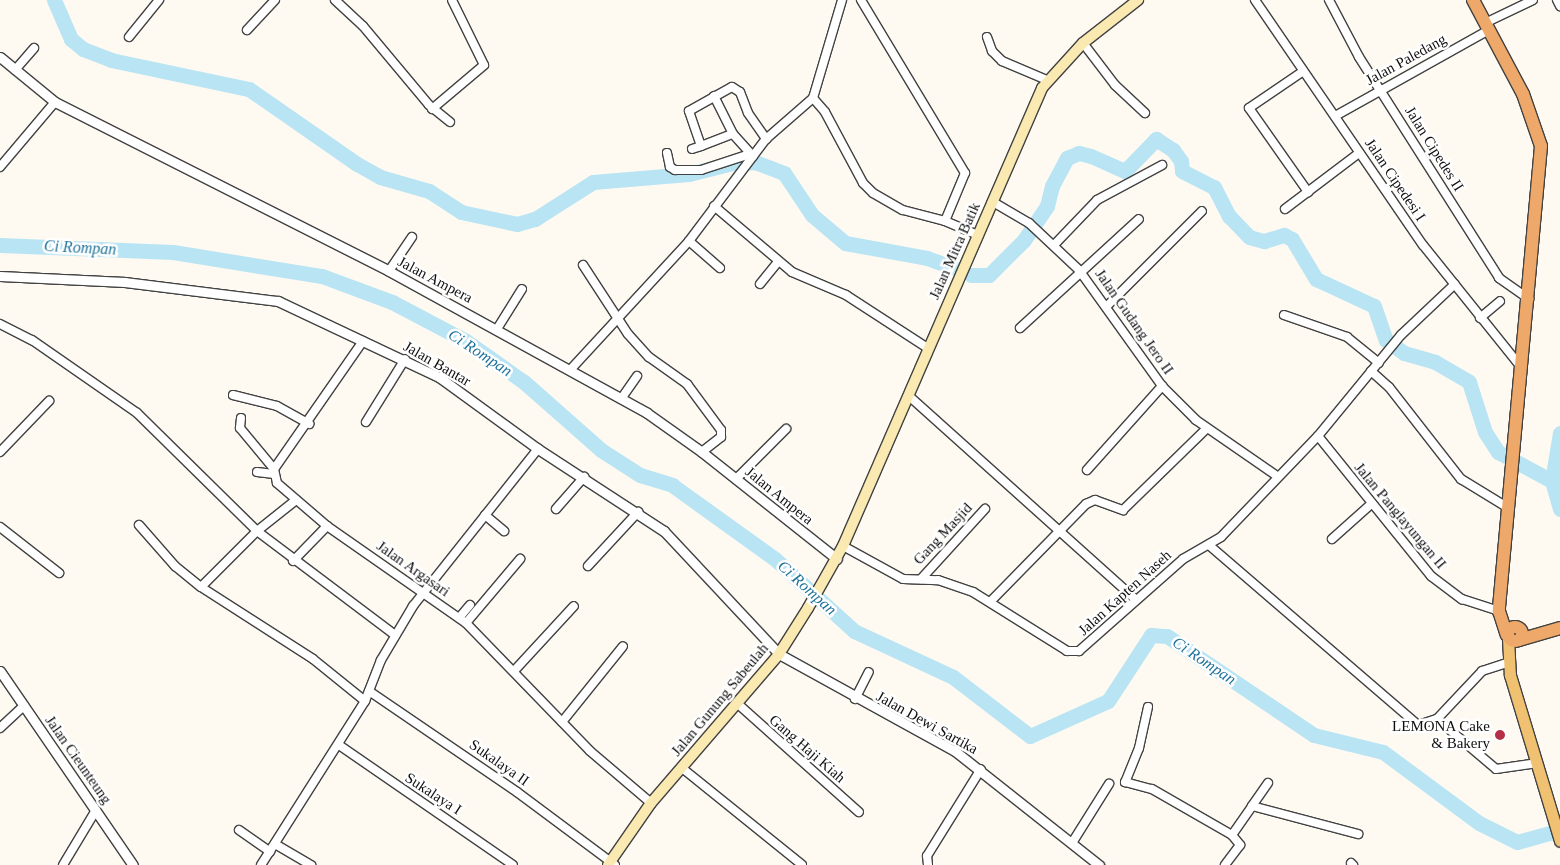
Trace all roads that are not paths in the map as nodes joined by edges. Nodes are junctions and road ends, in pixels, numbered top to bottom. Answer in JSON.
{"nodes":[{"id":1,"x":159,"y":0,"type":"edge"},
{"id":2,"x":275,"y":0,"type":"edge"},
{"id":3,"x":335,"y":0,"type":"edge"},
{"id":4,"x":452,"y":0,"type":"edge"},
{"id":5,"x":842,"y":0,"type":"edge"},
{"id":6,"x":861,"y":0,"type":"edge"},
{"id":7,"x":1138,"y":0,"type":"edge"},
{"id":8,"x":1255,"y":0,"type":"edge"},
{"id":9,"x":1329,"y":0,"type":"edge"},
{"id":10,"x":1472,"y":0,"type":"edge"},
{"id":11,"x":1533,"y":0,"type":"edge"},
{"id":12,"x":1558,"y":0,"type":"edge"},
{"id":13,"x":1560,"y":6,"type":"edge"},
{"id":14,"x":1487,"y":26,"type":"junction"},
{"id":15,"x":247,"y":30,"type":"dead end"},
{"id":16,"x":129,"y":37,"type":"dead end"},
{"id":17,"x":987,"y":37,"type":"dead end"},
{"id":18,"x":1083,"y":43,"type":"junction"},
{"id":19,"x":34,"y":48,"type":"dead end"},
{"id":20,"x":0,"y":57,"type":"edge"},
{"id":21,"x":15,"y":70,"type":"junction"},
{"id":22,"x":1302,"y":72,"type":"junction"},
{"id":23,"x":1047,"y":80,"type":"junction"},
{"id":24,"x":1380,"y":89,"type":"junction"},
{"id":25,"x":714,"y":96,"type":"junction"},
{"id":26,"x":812,"y":98,"type":"junction"},
{"id":27,"x":55,"y":102,"type":"junction"},
{"id":28,"x":432,"y":109,"type":"junction"},
{"id":29,"x":1145,"y":113,"type":"dead end"},
{"id":30,"x":1337,"y":115,"type":"junction"},
{"id":31,"x":450,"y":122,"type":"dead end"},
{"id":32,"x":733,"y":134,"type":"junction"},
{"id":33,"x":766,"y":139,"type":"junction"},
{"id":34,"x":701,"y":146,"type":"junction"},
{"id":35,"x":692,"y":149,"type":"dead end"},
{"id":36,"x":667,"y":153,"type":"dead end"},
{"id":37,"x":1359,"y":153,"type":"junction"},
{"id":38,"x":750,"y":160,"type":"junction"},
{"id":39,"x":1162,"y":165,"type":"dead end"},
{"id":40,"x":0,"y":167,"type":"edge"},
{"id":41,"x":1308,"y":192,"type":"junction"},
{"id":42,"x":993,"y":202,"type":"junction"},
{"id":43,"x":714,"y":206,"type":"junction"},
{"id":44,"x":1286,"y":209,"type":"dead end"},
{"id":45,"x":1202,"y":212,"type":"dead end"},
{"id":46,"x":1139,"y":219,"type":"dead end"},
{"id":47,"x":945,"y":221,"type":"junction"},
{"id":48,"x":978,"y":235,"type":"junction"},
{"id":49,"x":412,"y":236,"type":"dead end"},
{"id":50,"x":689,"y":241,"type":"junction"},
{"id":51,"x":1054,"y":244,"type":"junction"},
{"id":52,"x":778,"y":262,"type":"junction"},
{"id":53,"x":583,"y":265,"type":"dead end"},
{"id":54,"x":720,"y":268,"type":"dead end"},
{"id":55,"x":1079,"y":270,"type":"junction"},
{"id":56,"x":389,"y":271,"type":"junction"},
{"id":57,"x":0,"y":276,"type":"edge"},
{"id":58,"x":760,"y":284,"type":"dead end"},
{"id":59,"x":1455,"y":284,"type":"junction"},
{"id":60,"x":522,"y":290,"type":"dead end"},
{"id":61,"x":1530,"y":299,"type":"junction"},
{"id":62,"x":1500,"y":301,"type":"dead end"},
{"id":63,"x":1107,"y":306,"type":"junction"},
{"id":64,"x":1284,"y":315,"type":"dead end"},
{"id":65,"x":617,"y":317,"type":"junction"},
{"id":66,"x":1480,"y":318,"type":"junction"},
{"id":67,"x":0,"y":324,"type":"edge"},
{"id":68,"x":1020,"y":328,"type":"dead end"},
{"id":69,"x":497,"y":329,"type":"junction"},
{"id":70,"x":364,"y":341,"type":"junction"},
{"id":71,"x":929,"y":349,"type":"junction"},
{"id":72,"x":405,"y":360,"type":"junction"},
{"id":73,"x":1379,"y":363,"type":"junction"},
{"id":74,"x":571,"y":369,"type":"junction"},
{"id":75,"x":1522,"y":369,"type":"junction"},
{"id":76,"x":1371,"y":372,"type":"junction"},
{"id":77,"x":636,"y":376,"type":"dead end"},
{"id":78,"x":1162,"y":386,"type":"junction"},
{"id":79,"x":233,"y":394,"type":"dead end"},
{"id":80,"x":909,"y":396,"type":"junction"},
{"id":81,"x":621,"y":399,"type":"junction"},
{"id":82,"x":49,"y":401,"type":"dead end"},
{"id":83,"x":241,"y":418,"type":"dead end"},
{"id":84,"x":366,"y":422,"type":"dead end"},
{"id":85,"x":309,"y":424,"type":"junction"},
{"id":86,"x":1207,"y":428,"type":"junction"},
{"id":87,"x":786,"y":429,"type":"dead end"},
{"id":88,"x":1318,"y":436,"type":"junction"},
{"id":89,"x":538,"y":449,"type":"junction"},
{"id":90,"x":0,"y":452,"type":"edge"},
{"id":91,"x":702,"y":452,"type":"junction"},
{"id":92,"x":1087,"y":470,"type":"dead end"},
{"id":93,"x":274,"y":471,"type":"junction"},
{"id":94,"x":257,"y":472,"type":"dead end"},
{"id":95,"x":1277,"y":476,"type":"junction"},
{"id":96,"x":584,"y":477,"type":"junction"},
{"id":97,"x":736,"y":479,"type":"junction"},
{"id":98,"x":296,"y":500,"type":"junction"},
{"id":99,"x":1370,"y":505,"type":"junction"},
{"id":100,"x":985,"y":508,"type":"dead end"},
{"id":101,"x":556,"y":509,"type":"dead end"},
{"id":102,"x":1510,"y":509,"type":"junction"},
{"id":103,"x":638,"y":512,"type":"junction"},
{"id":104,"x":485,"y":515,"type":"junction"},
{"id":105,"x":139,"y":525,"type":"dead end"},
{"id":106,"x":326,"y":526,"type":"junction"},
{"id":107,"x":0,"y":527,"type":"edge"},
{"id":108,"x":257,"y":531,"type":"junction"},
{"id":109,"x":504,"y":531,"type":"dead end"},
{"id":110,"x":1060,"y":532,"type":"junction"},
{"id":111,"x":1332,"y":539,"type":"dead end"},
{"id":112,"x":843,"y":546,"type":"junction"},
{"id":113,"x":1210,"y":546,"type":"junction"},
{"id":114,"x":520,"y":559,"type":"dead end"},
{"id":115,"x":837,"y":559,"type":"junction"},
{"id":116,"x":293,"y":561,"type":"junction"},
{"id":117,"x":588,"y":566,"type":"dead end"},
{"id":118,"x":59,"y":573,"type":"dead end"},
{"id":119,"x":921,"y":579,"type":"junction"},
{"id":120,"x":201,"y":587,"type":"junction"},
{"id":121,"x":423,"y":595,"type":"junction"},
{"id":122,"x":1136,"y":600,"type":"junction"},
{"id":123,"x":990,"y":602,"type":"junction"},
{"id":124,"x":470,"y":605,"type":"dead end"},
{"id":125,"x":574,"y":606,"type":"dead end"},
{"id":126,"x":1500,"y":611,"type":"junction"},
{"id":127,"x":463,"y":621,"type":"junction"},
{"id":128,"x":1554,"y":630,"type":"edge"},
{"id":129,"x":395,"y":635,"type":"junction"},
{"id":130,"x":1514,"y":635,"type":"junction"},
{"id":131,"x":623,"y":646,"type":"dead end"},
{"id":132,"x":779,"y":654,"type":"junction"},
{"id":133,"x":1509,"y":662,"type":"junction"},
{"id":134,"x":514,"y":670,"type":"junction"},
{"id":135,"x":0,"y":671,"type":"edge"},
{"id":136,"x":868,"y":672,"type":"dead end"},
{"id":137,"x":1510,"y":676,"type":"junction"},
{"id":138,"x":369,"y":691,"type":"junction"},
{"id":139,"x":855,"y":699,"type":"junction"},
{"id":140,"x":365,"y":701,"type":"junction"},
{"id":141,"x":738,"y":704,"type":"junction"},
{"id":142,"x":24,"y":706,"type":"junction"},
{"id":143,"x":1148,"y":707,"type":"dead end"},
{"id":144,"x":1438,"y":719,"type":"junction"},
{"id":145,"x":562,"y":722,"type":"junction"},
{"id":146,"x":0,"y":728,"type":"edge"},
{"id":147,"x":339,"y":745,"type":"junction"},
{"id":148,"x":1538,"y":764,"type":"junction"},
{"id":149,"x":682,"y":768,"type":"junction"},
{"id":150,"x":981,"y":769,"type":"junction"},
{"id":151,"x":1268,"y":783,"type":"dead end"},
{"id":152,"x":1109,"y":784,"type":"dead end"},
{"id":153,"x":651,"y":803,"type":"junction"},
{"id":154,"x":1252,"y":806,"type":"junction"},
{"id":155,"x":96,"y":810,"type":"junction"},
{"id":156,"x":859,"y":812,"type":"dead end"},
{"id":157,"x":239,"y":830,"type":"dead end"},
{"id":158,"x":1358,"y":834,"type":"dead end"},
{"id":159,"x":1232,"y":835,"type":"junction"},
{"id":160,"x":1560,"y":841,"type":"edge"},
{"id":161,"x":1072,"y":843,"type":"junction"},
{"id":162,"x":275,"y":844,"type":"junction"},
{"id":163,"x":270,"y":852,"type":"junction"},
{"id":164,"x":611,"y":864,"type":"edge"},
{"id":165,"x":63,"y":865,"type":"edge"},
{"id":166,"x":133,"y":865,"type":"edge"},
{"id":167,"x":261,"y":865,"type":"edge"},
{"id":168,"x":310,"y":865,"type":"edge"},
{"id":169,"x":513,"y":865,"type":"edge"},
{"id":170,"x":802,"y":865,"type":"edge"},
{"id":171,"x":928,"y":865,"type":"edge"},
{"id":172,"x":1099,"y":865,"type":"edge"},
{"id":173,"x":1225,"y":865,"type":"edge"}],
"edges":[{"from":1,"to":16,"type":"street"},
{"from":2,"to":15,"type":"street"},
{"from":3,"to":28,"type":"street"},
{"from":4,"to":28,"type":"street"},
{"from":5,"to":26,"type":"street"},
{"from":6,"to":47,"type":"street"},
{"from":7,"to":18,"type":"main road","name":"Jalan Mitra Batik"},
{"from":8,"to":22,"type":"street","name":"Jalan Cipedesi I"},
{"from":9,"to":24,"type":"street","name":"Jalan Cipedes II"},
{"from":10,"to":14,"type":"highway"},
{"from":11,"to":14,"type":"street","name":"Jalan Paledang"},
{"from":12,"to":13,"type":"street"},
{"from":14,"to":24,"type":"street","name":"Jalan Paledang"},
{"from":14,"to":61,"type":"highway"},
{"from":17,"to":23,"type":"street"},
{"from":18,"to":23,"type":"main road","name":"Jalan Mitra Batik"},
{"from":18,"to":29,"type":"street"},
{"from":19,"to":21,"type":"street"},
{"from":20,"to":21,"type":"street","name":"Jalan Ampera"},
{"from":21,"to":27,"type":"street","name":"Jalan Ampera"},
{"from":22,"to":30,"type":"street","name":"Jalan Cipedesi I"},
{"from":22,"to":41,"type":"street"},
{"from":23,"to":42,"type":"main road","name":"Jalan Mitra Batik"},
{"from":24,"to":30,"type":"street","name":"Jalan Paledang"},
{"from":24,"to":61,"type":"street","name":"Jalan Cipedes II"},
{"from":25,"to":32,"type":"street"},
{"from":25,"to":33,"type":"street"},
{"from":25,"to":34,"type":"street"},
{"from":26,"to":33,"type":"street"},
{"from":26,"to":47,"type":"street"},
{"from":27,"to":40,"type":"street"},
{"from":27,"to":56,"type":"street","name":"Jalan Ampera"},
{"from":28,"to":31,"type":"street"},
{"from":30,"to":37,"type":"street","name":"Jalan Cipedesi I"},
{"from":32,"to":34,"type":"street"},
{"from":32,"to":38,"type":"street"},
{"from":33,"to":38,"type":"street"},
{"from":34,"to":35,"type":"street"},
{"from":36,"to":38,"type":"street"},
{"from":37,"to":41,"type":"street"},
{"from":37,"to":59,"type":"street","name":"Jalan Cipedesi I"},
{"from":38,"to":43,"type":"street"},
{"from":39,"to":51,"type":"street"},
{"from":41,"to":44,"type":"street"},
{"from":42,"to":48,"type":"main road","name":"Jalan Mitra Batik"},
{"from":42,"to":51,"type":"street","name":"Jalan Gudang Jero II"},
{"from":43,"to":50,"type":"street"},
{"from":43,"to":52,"type":"street"},
{"from":45,"to":63,"type":"street"},
{"from":46,"to":55,"type":"street"},
{"from":47,"to":48,"type":"street"},
{"from":48,"to":71,"type":"main road","name":"Jalan Mitra Batik"},
{"from":49,"to":56,"type":"street"},
{"from":50,"to":54,"type":"street"},
{"from":50,"to":65,"type":"street"},
{"from":51,"to":55,"type":"street","name":"Jalan Gudang Jero II"},
{"from":52,"to":58,"type":"street"},
{"from":52,"to":71,"type":"street"},
{"from":53,"to":65,"type":"street"},
{"from":55,"to":63,"type":"street","name":"Jalan Gudang Jero II"},
{"from":55,"to":68,"type":"street"},
{"from":56,"to":69,"type":"street","name":"Jalan Ampera"},
{"from":57,"to":70,"type":"street","name":"Jalan Bantar"},
{"from":59,"to":66,"type":"street","name":"Jalan Cipedesi I"},
{"from":59,"to":73,"type":"street","name":"Jalan Kapten Naseh"},
{"from":60,"to":69,"type":"street"},
{"from":61,"to":75,"type":"highway"},
{"from":62,"to":66,"type":"street"},
{"from":63,"to":78,"type":"street","name":"Jalan Gudang Jero II"},
{"from":64,"to":73,"type":"street"},
{"from":65,"to":74,"type":"street"},
{"from":65,"to":91,"type":"street"},
{"from":66,"to":75,"type":"street","name":"Jalan Cipedesi I"},
{"from":67,"to":108,"type":"street"},
{"from":69,"to":74,"type":"street","name":"Jalan Ampera"},
{"from":70,"to":72,"type":"street","name":"Jalan Bantar"},
{"from":70,"to":85,"type":"street"},
{"from":71,"to":80,"type":"main road","name":"Jalan Mitra Batik"},
{"from":72,"to":84,"type":"street"},
{"from":72,"to":89,"type":"street","name":"Jalan Bantar"},
{"from":73,"to":76,"type":"street","name":"Jalan Kapten Naseh"},
{"from":74,"to":81,"type":"street","name":"Jalan Ampera"},
{"from":75,"to":102,"type":"highway"},
{"from":76,"to":88,"type":"street","name":"Jalan Kapten Naseh"},
{"from":76,"to":102,"type":"street"},
{"from":77,"to":81,"type":"street"},
{"from":78,"to":86,"type":"street","name":"Jalan Gudang Jero II"},
{"from":78,"to":92,"type":"street"},
{"from":79,"to":85,"type":"street"},
{"from":80,"to":110,"type":"street"},
{"from":80,"to":112,"type":"main road","name":"Jalan Mitra Batik"},
{"from":81,"to":91,"type":"street","name":"Jalan Ampera"},
{"from":82,"to":90,"type":"street"},
{"from":83,"to":93,"type":"street","name":"Jalan Argasari"},
{"from":85,"to":93,"type":"street"},
{"from":86,"to":95,"type":"street","name":"Jalan Gudang Jero II"},
{"from":86,"to":110,"type":"street"},
{"from":87,"to":97,"type":"street"},
{"from":88,"to":95,"type":"street","name":"Jalan Kapten Naseh"},
{"from":88,"to":99,"type":"street","name":"Jalan Panglayungan II"},
{"from":89,"to":96,"type":"street","name":"Jalan Bantar"},
{"from":89,"to":104,"type":"street"},
{"from":91,"to":97,"type":"street","name":"Jalan Ampera"},
{"from":93,"to":94,"type":"street"},
{"from":93,"to":98,"type":"street","name":"Jalan Argasari"},
{"from":95,"to":113,"type":"street","name":"Jalan Kapten Naseh"},
{"from":96,"to":101,"type":"street"},
{"from":96,"to":103,"type":"street","name":"Jalan Bantar"},
{"from":97,"to":115,"type":"street","name":"Jalan Ampera"},
{"from":98,"to":106,"type":"street","name":"Jalan Argasari"},
{"from":98,"to":108,"type":"street"},
{"from":99,"to":111,"type":"street"},
{"from":99,"to":126,"type":"street","name":"Jalan Panglayungan II"},
{"from":100,"to":119,"type":"street","name":"Gang Masjid"},
{"from":102,"to":126,"type":"highway"},
{"from":103,"to":117,"type":"street"},
{"from":103,"to":132,"type":"street","name":"Jalan Bantar"},
{"from":104,"to":109,"type":"street"},
{"from":104,"to":121,"type":"street"},
{"from":105,"to":120,"type":"street"},
{"from":106,"to":116,"type":"street"},
{"from":106,"to":121,"type":"street","name":"Jalan Argasari"},
{"from":107,"to":118,"type":"street"},
{"from":108,"to":116,"type":"street"},
{"from":108,"to":120,"type":"street"},
{"from":110,"to":122,"type":"street"},
{"from":110,"to":123,"type":"street"},
{"from":112,"to":115,"type":"main road","name":"Jalan Gunung Sabeulah"},
{"from":112,"to":119,"type":"street","name":"Jalan Kapten Naseh"},
{"from":113,"to":122,"type":"street","name":"Jalan Kapten Naseh"},
{"from":113,"to":144,"type":"street"},
{"from":114,"to":127,"type":"street"},
{"from":115,"to":132,"type":"main road","name":"Jalan Gunung Sabeulah"},
{"from":116,"to":129,"type":"street"},
{"from":119,"to":123,"type":"street","name":"Jalan Kapten Naseh"},
{"from":120,"to":140,"type":"street"},
{"from":121,"to":127,"type":"street","name":"Jalan Argasari"},
{"from":121,"to":129,"type":"street"},
{"from":122,"to":123,"type":"street","name":"Jalan Kapten Naseh"},
{"from":124,"to":127,"type":"street"},
{"from":125,"to":134,"type":"street"},
{"from":126,"to":130,"type":"highway"},
{"from":127,"to":134,"type":"street","name":"Jalan Argasari"},
{"from":128,"to":130,"type":"highway"},
{"from":129,"to":138,"type":"street"},
{"from":130,"to":133,"type":"main road"},
{"from":130,"to":137,"type":"main road"},
{"from":131,"to":145,"type":"street"},
{"from":132,"to":139,"type":"street","name":"Jalan Dewi Sartika"},
{"from":132,"to":141,"type":"main road","name":"Jalan Gunung Sabeulah"},
{"from":133,"to":137,"type":"main road"},
{"from":133,"to":144,"type":"street"},
{"from":134,"to":145,"type":"street","name":"Jalan Argasari"},
{"from":135,"to":142,"type":"street","name":"Jalan Cieunteung"},
{"from":136,"to":139,"type":"street"},
{"from":137,"to":148,"type":"main road"},
{"from":138,"to":140,"type":"street"},
{"from":138,"to":164,"type":"street","name":"Sukalaya II"},
{"from":139,"to":150,"type":"street","name":"Jalan Dewi Sartika"},
{"from":140,"to":147,"type":"street"},
{"from":141,"to":149,"type":"main road","name":"Jalan Gunung Sabeulah"},
{"from":141,"to":156,"type":"street","name":"Gang Haji Kiah"},
{"from":142,"to":146,"type":"street"},
{"from":142,"to":155,"type":"street","name":"Jalan Cieunteung"},
{"from":143,"to":159,"type":"street"},
{"from":144,"to":148,"type":"street"},
{"from":145,"to":153,"type":"street","name":"Jalan Argasari"},
{"from":147,"to":162,"type":"street"},
{"from":147,"to":169,"type":"street","name":"Sukalaya I"},
{"from":148,"to":160,"type":"main road"},
{"from":149,"to":153,"type":"main road","name":"Jalan Gunung Sabeulah"},
{"from":149,"to":170,"type":"street"},
{"from":150,"to":161,"type":"street","name":"Jalan Dewi Sartika"},
{"from":150,"to":171,"type":"street"},
{"from":151,"to":154,"type":"street"},
{"from":152,"to":161,"type":"street"},
{"from":153,"to":164,"type":"main road","name":"Jalan Gunung Sabeulah"},
{"from":154,"to":158,"type":"street"},
{"from":154,"to":159,"type":"street"},
{"from":155,"to":165,"type":"street"},
{"from":155,"to":166,"type":"street","name":"Jalan Cieunteung"},
{"from":157,"to":163,"type":"street"},
{"from":159,"to":173,"type":"street"},
{"from":161,"to":172,"type":"street","name":"Jalan Dewi Sartika"},
{"from":162,"to":163,"type":"street"},
{"from":162,"to":168,"type":"street"},
{"from":163,"to":167,"type":"street"}]}
